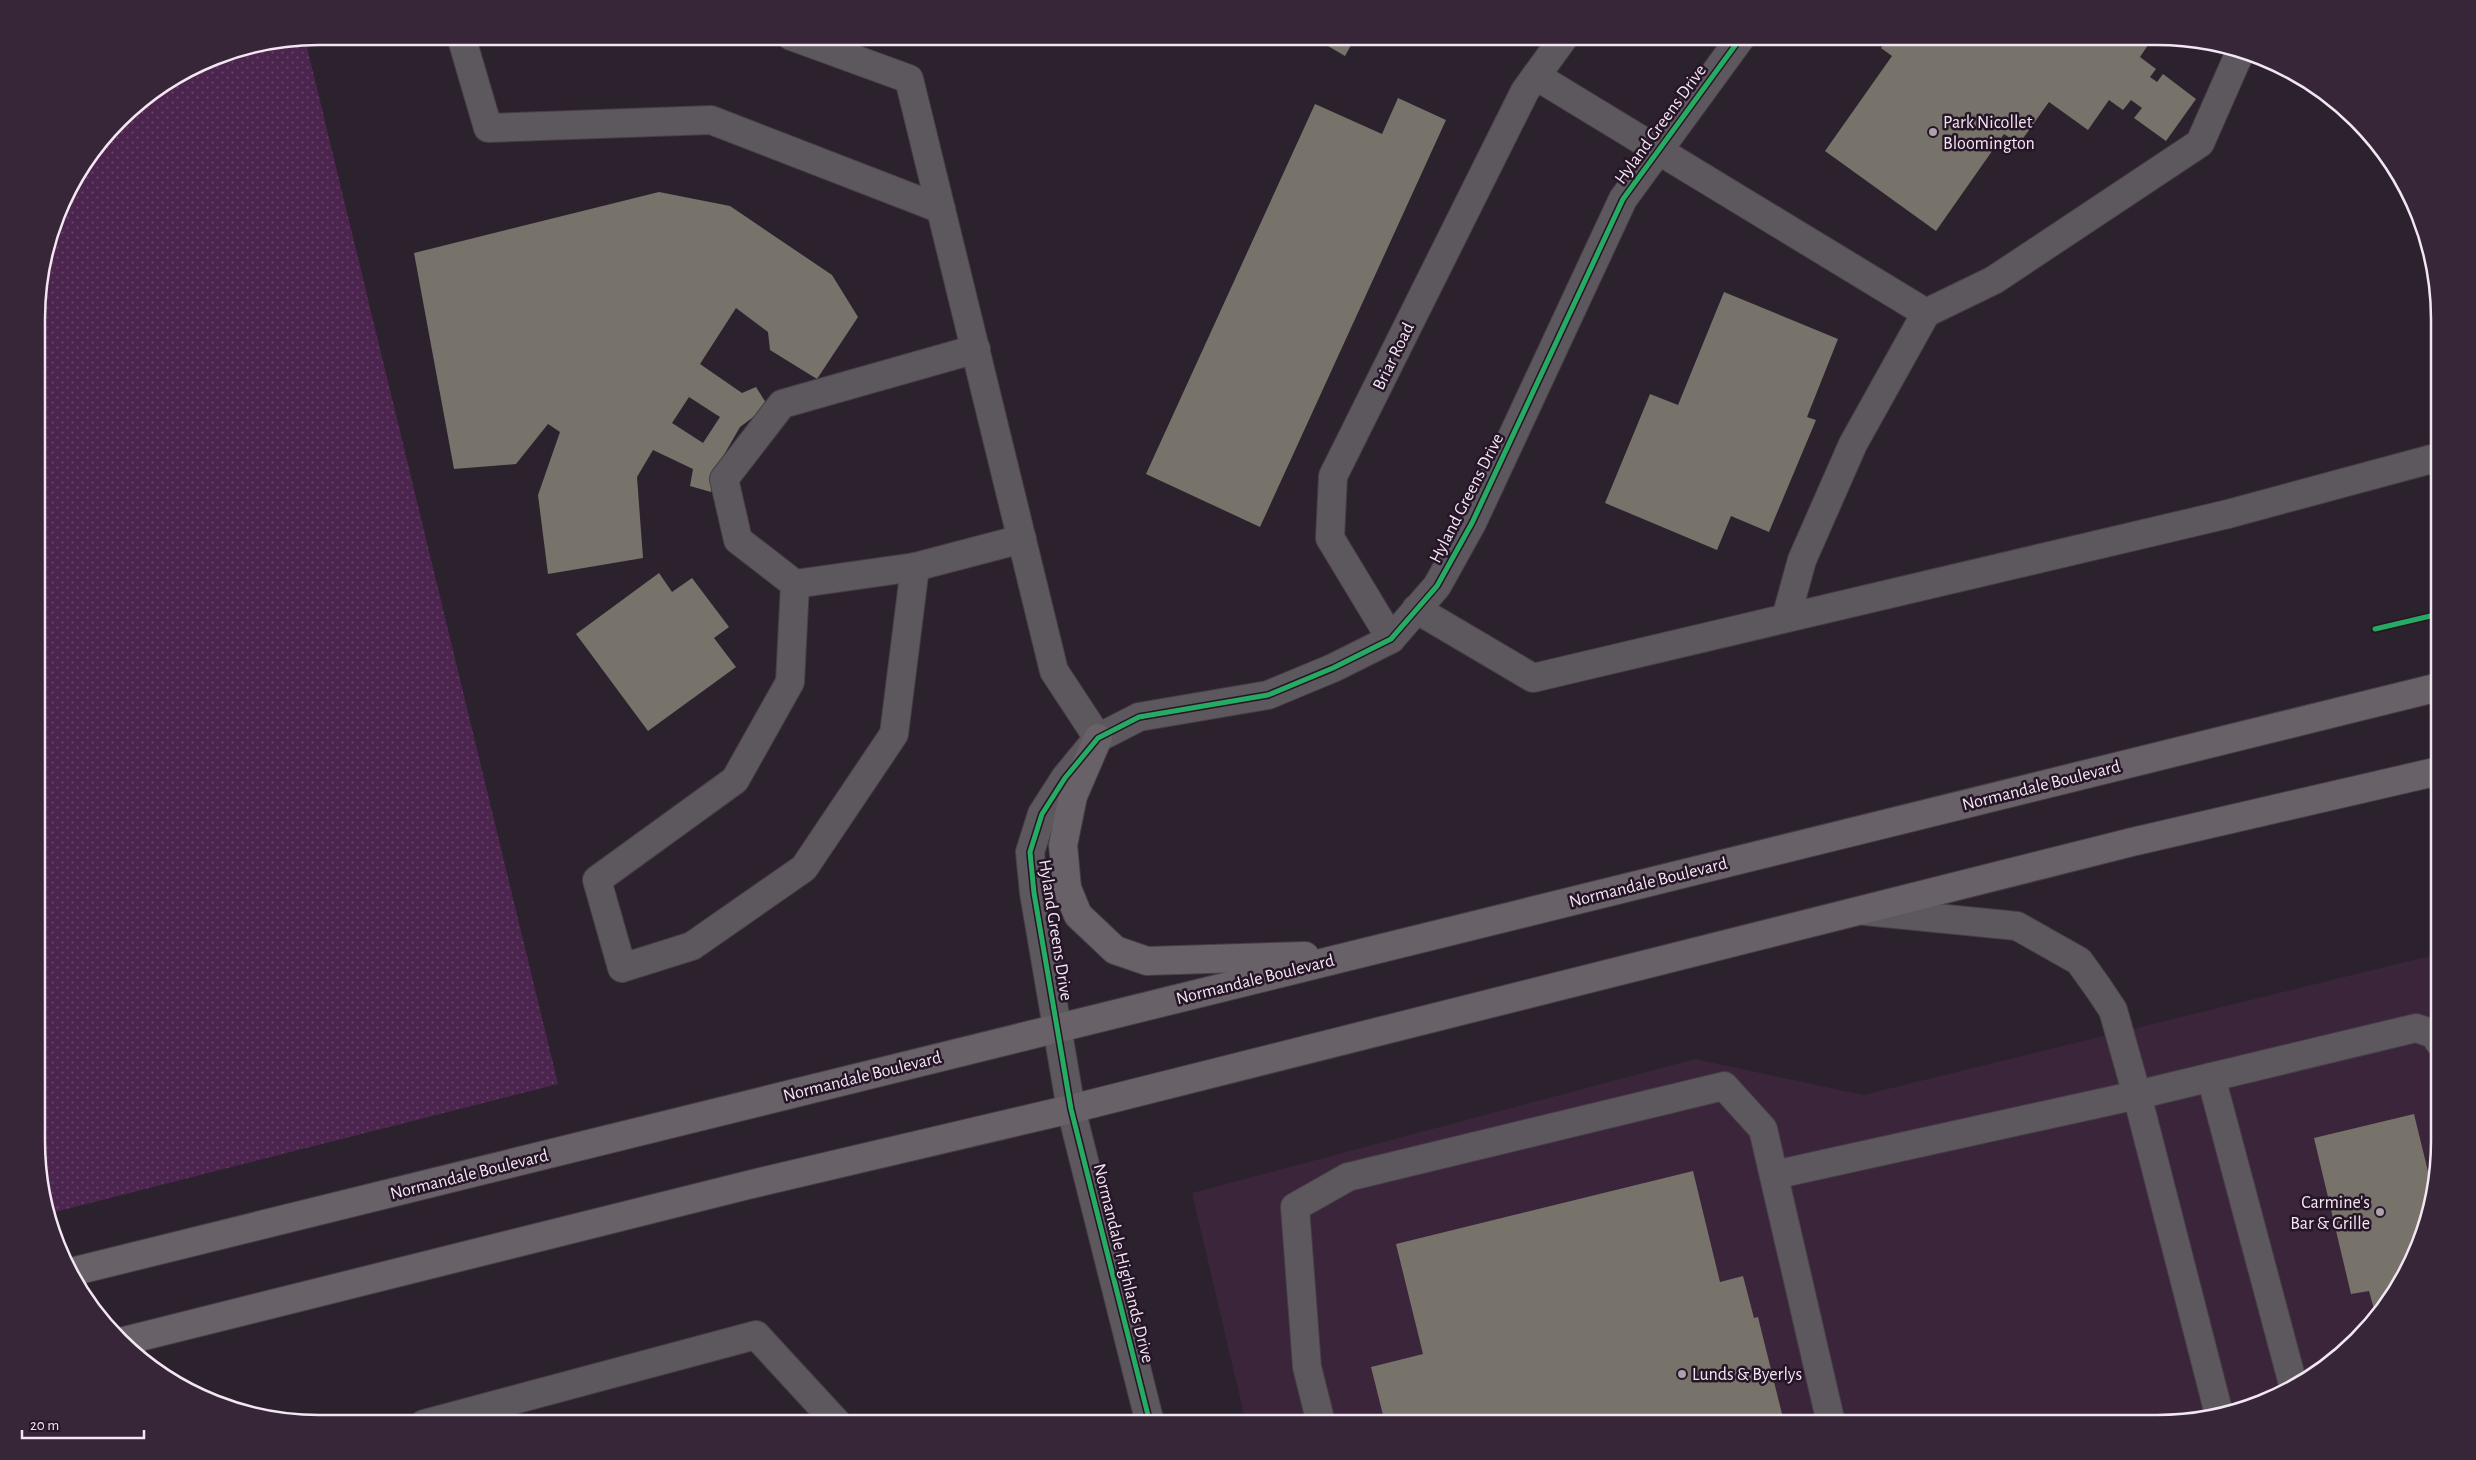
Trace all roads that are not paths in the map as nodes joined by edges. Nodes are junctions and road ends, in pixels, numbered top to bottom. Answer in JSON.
{"nodes":[{"id":1,"x":464,"y":45,"type":"edge"},
{"id":2,"x":816,"y":45,"type":"edge"},
{"id":3,"x":1558,"y":45,"type":"edge"},
{"id":4,"x":1735,"y":45,"type":"edge"},
{"id":5,"x":2238,"y":57,"type":"edge"},
{"id":6,"x":1536,"y":76,"type":"junction"},
{"id":7,"x":1659,"y":150,"type":"junction"},
{"id":8,"x":942,"y":209,"type":"junction"},
{"id":9,"x":1926,"y":313,"type":"junction"},
{"id":10,"x":976,"y":349,"type":"junction"},
{"id":11,"x":2431,"y":459,"type":"edge"},
{"id":12,"x":1022,"y":539,"type":"junction"},
{"id":13,"x":915,"y":567,"type":"junction"},
{"id":14,"x":795,"y":584,"type":"junction"},
{"id":15,"x":1416,"y":609,"type":"junction"},
{"id":16,"x":1786,"y":618,"type":"junction"},
{"id":17,"x":1391,"y":639,"type":"junction"},
{"id":18,"x":2431,"y":689,"type":"edge"},
{"id":19,"x":1098,"y":738,"type":"junction"},
{"id":20,"x":2431,"y":773,"type":"edge"},
{"id":21,"x":1858,"y":910,"type":"junction"},
{"id":22,"x":1348,"y":956,"type":"junction"},
{"id":23,"x":1058,"y":1028,"type":"junction"},
{"id":24,"x":2431,"y":1034,"type":"edge"},
{"id":25,"x":2211,"y":1077,"type":"junction"},
{"id":26,"x":2138,"y":1095,"type":"junction"},
{"id":27,"x":1071,"y":1109,"type":"junction"},
{"id":28,"x":1774,"y":1175,"type":"junction"},
{"id":29,"x":78,"y":1270,"type":"edge"},
{"id":30,"x":130,"y":1340,"type":"edge"},
{"id":31,"x":2292,"y":1379,"type":"edge"},
{"id":32,"x":2218,"y":1408,"type":"edge"},
{"id":33,"x":487,"y":1415,"type":"edge"},
{"id":34,"x":830,"y":1415,"type":"edge"},
{"id":35,"x":1148,"y":1415,"type":"edge"},
{"id":36,"x":1320,"y":1415,"type":"edge"},
{"id":37,"x":1830,"y":1415,"type":"edge"}],
"edges":[{"from":1,"to":8,"type":"street"},
{"from":2,"to":8,"type":"street"},
{"from":3,"to":6,"type":"street","name":"Briar Road"},
{"from":4,"to":7,"type":"street","name":"Hyland Greens Drive"},
{"from":5,"to":9,"type":"street"},
{"from":6,"to":7,"type":"street"},
{"from":6,"to":17,"type":"street","name":"Briar Road"},
{"from":7,"to":9,"type":"street"},
{"from":7,"to":15,"type":"street","name":"Hyland Greens Drive"},
{"from":8,"to":10,"type":"street"},
{"from":9,"to":16,"type":"street"},
{"from":10,"to":12,"type":"street"},
{"from":10,"to":14,"type":"street"},
{"from":11,"to":16,"type":"street"},
{"from":12,"to":13,"type":"street"},
{"from":12,"to":19,"type":"street"},
{"from":13,"to":14,"type":"street"},
{"from":13,"to":14,"type":"street"},
{"from":15,"to":16,"type":"street"},
{"from":15,"to":17,"type":"street","name":"Hyland Greens Drive"},
{"from":17,"to":19,"type":"street","name":"Hyland Greens Drive"},
{"from":18,"to":22,"type":"main road","name":"Normandale Boulevard"},
{"from":19,"to":22,"type":"main road"},
{"from":19,"to":23,"type":"street","name":"Hyland Greens Drive"},
{"from":20,"to":21,"type":"main road"},
{"from":21,"to":26,"type":"street"},
{"from":21,"to":27,"type":"main road"},
{"from":22,"to":23,"type":"main road","name":"Normandale Boulevard"},
{"from":23,"to":27,"type":"street","name":"Hyland Greens Drive"},
{"from":23,"to":29,"type":"main road","name":"Normandale Boulevard"},
{"from":24,"to":25,"type":"street"},
{"from":25,"to":26,"type":"street"},
{"from":25,"to":31,"type":"street"},
{"from":26,"to":28,"type":"street"},
{"from":26,"to":32,"type":"street"},
{"from":27,"to":30,"type":"main road"},
{"from":27,"to":35,"type":"street","name":"Normandale Highlands Drive"},
{"from":28,"to":36,"type":"street"},
{"from":28,"to":37,"type":"street"},
{"from":33,"to":34,"type":"street"}]}
